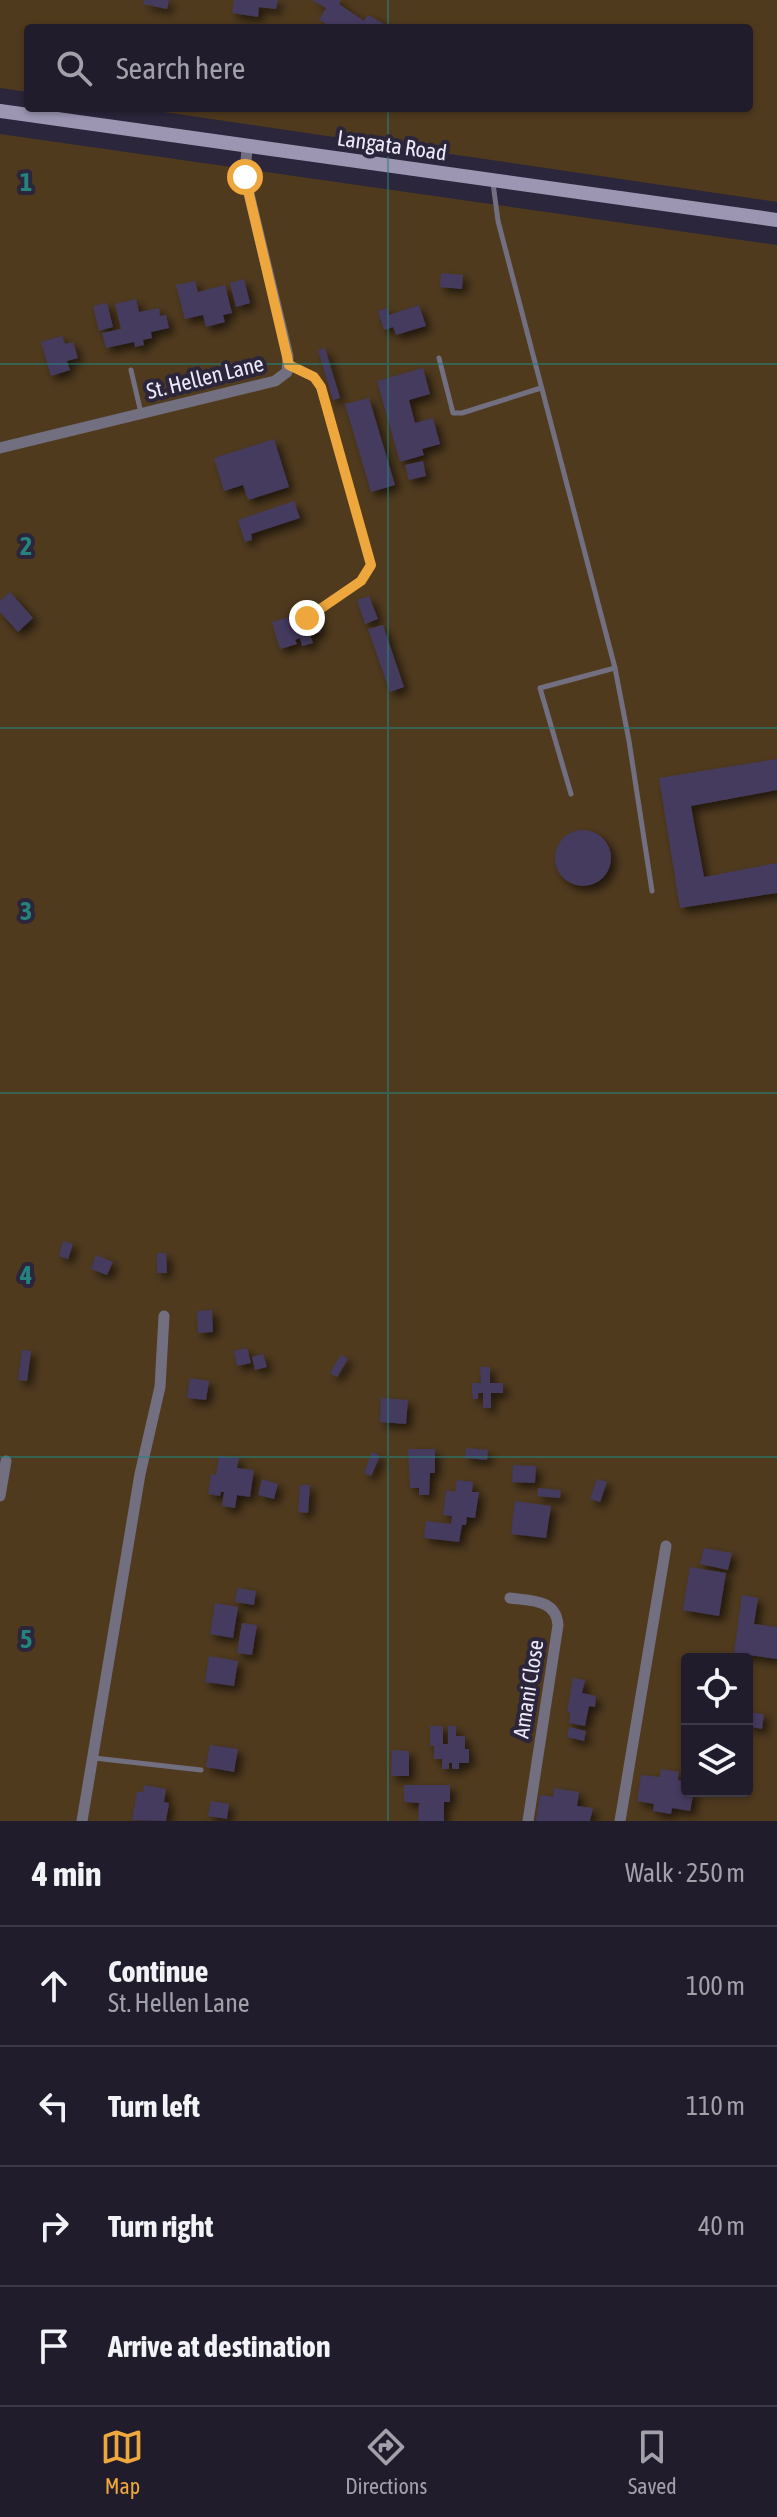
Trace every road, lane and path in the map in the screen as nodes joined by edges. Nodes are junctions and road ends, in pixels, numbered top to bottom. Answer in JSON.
{"nodes":[{"id":1,"x":0,"y":111,"type":"edge"},
{"id":2,"x":247,"y":147,"type":"junction"},
{"id":3,"x":493,"y":182,"type":"junction"},
{"id":4,"x":777,"y":220,"type":"edge"},
{"id":5,"x":439,"y":358,"type":"dead end"},
{"id":6,"x":289,"y":365,"type":"junction"},
{"id":7,"x":131,"y":370,"type":"dead end"},
{"id":8,"x":541,"y":388,"type":"junction"},
{"id":9,"x":141,"y":414,"type":"junction"},
{"id":10,"x":0,"y":448,"type":"edge"},
{"id":11,"x":307,"y":618,"type":"dead end"},
{"id":12,"x":615,"y":668,"type":"junction"},
{"id":13,"x":571,"y":794,"type":"dead end"},
{"id":14,"x":652,"y":891,"type":"dead end"},
{"id":15,"x":164,"y":1316,"type":"dead end"},
{"id":16,"x":6,"y":1461,"type":"dead end"},
{"id":17,"x":0,"y":1496,"type":"edge"},
{"id":18,"x":666,"y":1546,"type":"dead end"},
{"id":19,"x":510,"y":1598,"type":"dead end"},
{"id":20,"x":93,"y":1758,"type":"junction"},
{"id":21,"x":201,"y":1770,"type":"dead end"},
{"id":22,"x":82,"y":1821,"type":"edge"},
{"id":23,"x":528,"y":1821,"type":"edge"},
{"id":24,"x":620,"y":1821,"type":"edge"}],
"edges":[{"from":1,"to":2,"type":"main road","name":"Langata Road"},
{"from":2,"to":3,"type":"main road","name":"Langata Road"},
{"from":2,"to":6,"type":"street","name":"St. Hellen Lane"},
{"from":3,"to":4,"type":"main road","name":"Langata Road"},
{"from":3,"to":8,"type":"lane"},
{"from":5,"to":8,"type":"lane"},
{"from":6,"to":9,"type":"street","name":"St. Hellen Lane"},
{"from":6,"to":11,"type":"lane"},
{"from":7,"to":9,"type":"lane"},
{"from":8,"to":12,"type":"lane"},
{"from":9,"to":10,"type":"street","name":"St. Hellen Lane"},
{"from":12,"to":13,"type":"lane"},
{"from":12,"to":14,"type":"lane"},
{"from":15,"to":20,"type":"street"},
{"from":16,"to":17,"type":"street"},
{"from":18,"to":24,"type":"street"},
{"from":19,"to":23,"type":"street","name":"Amani Close"},
{"from":20,"to":21,"type":"lane"},
{"from":20,"to":22,"type":"street"}]}
